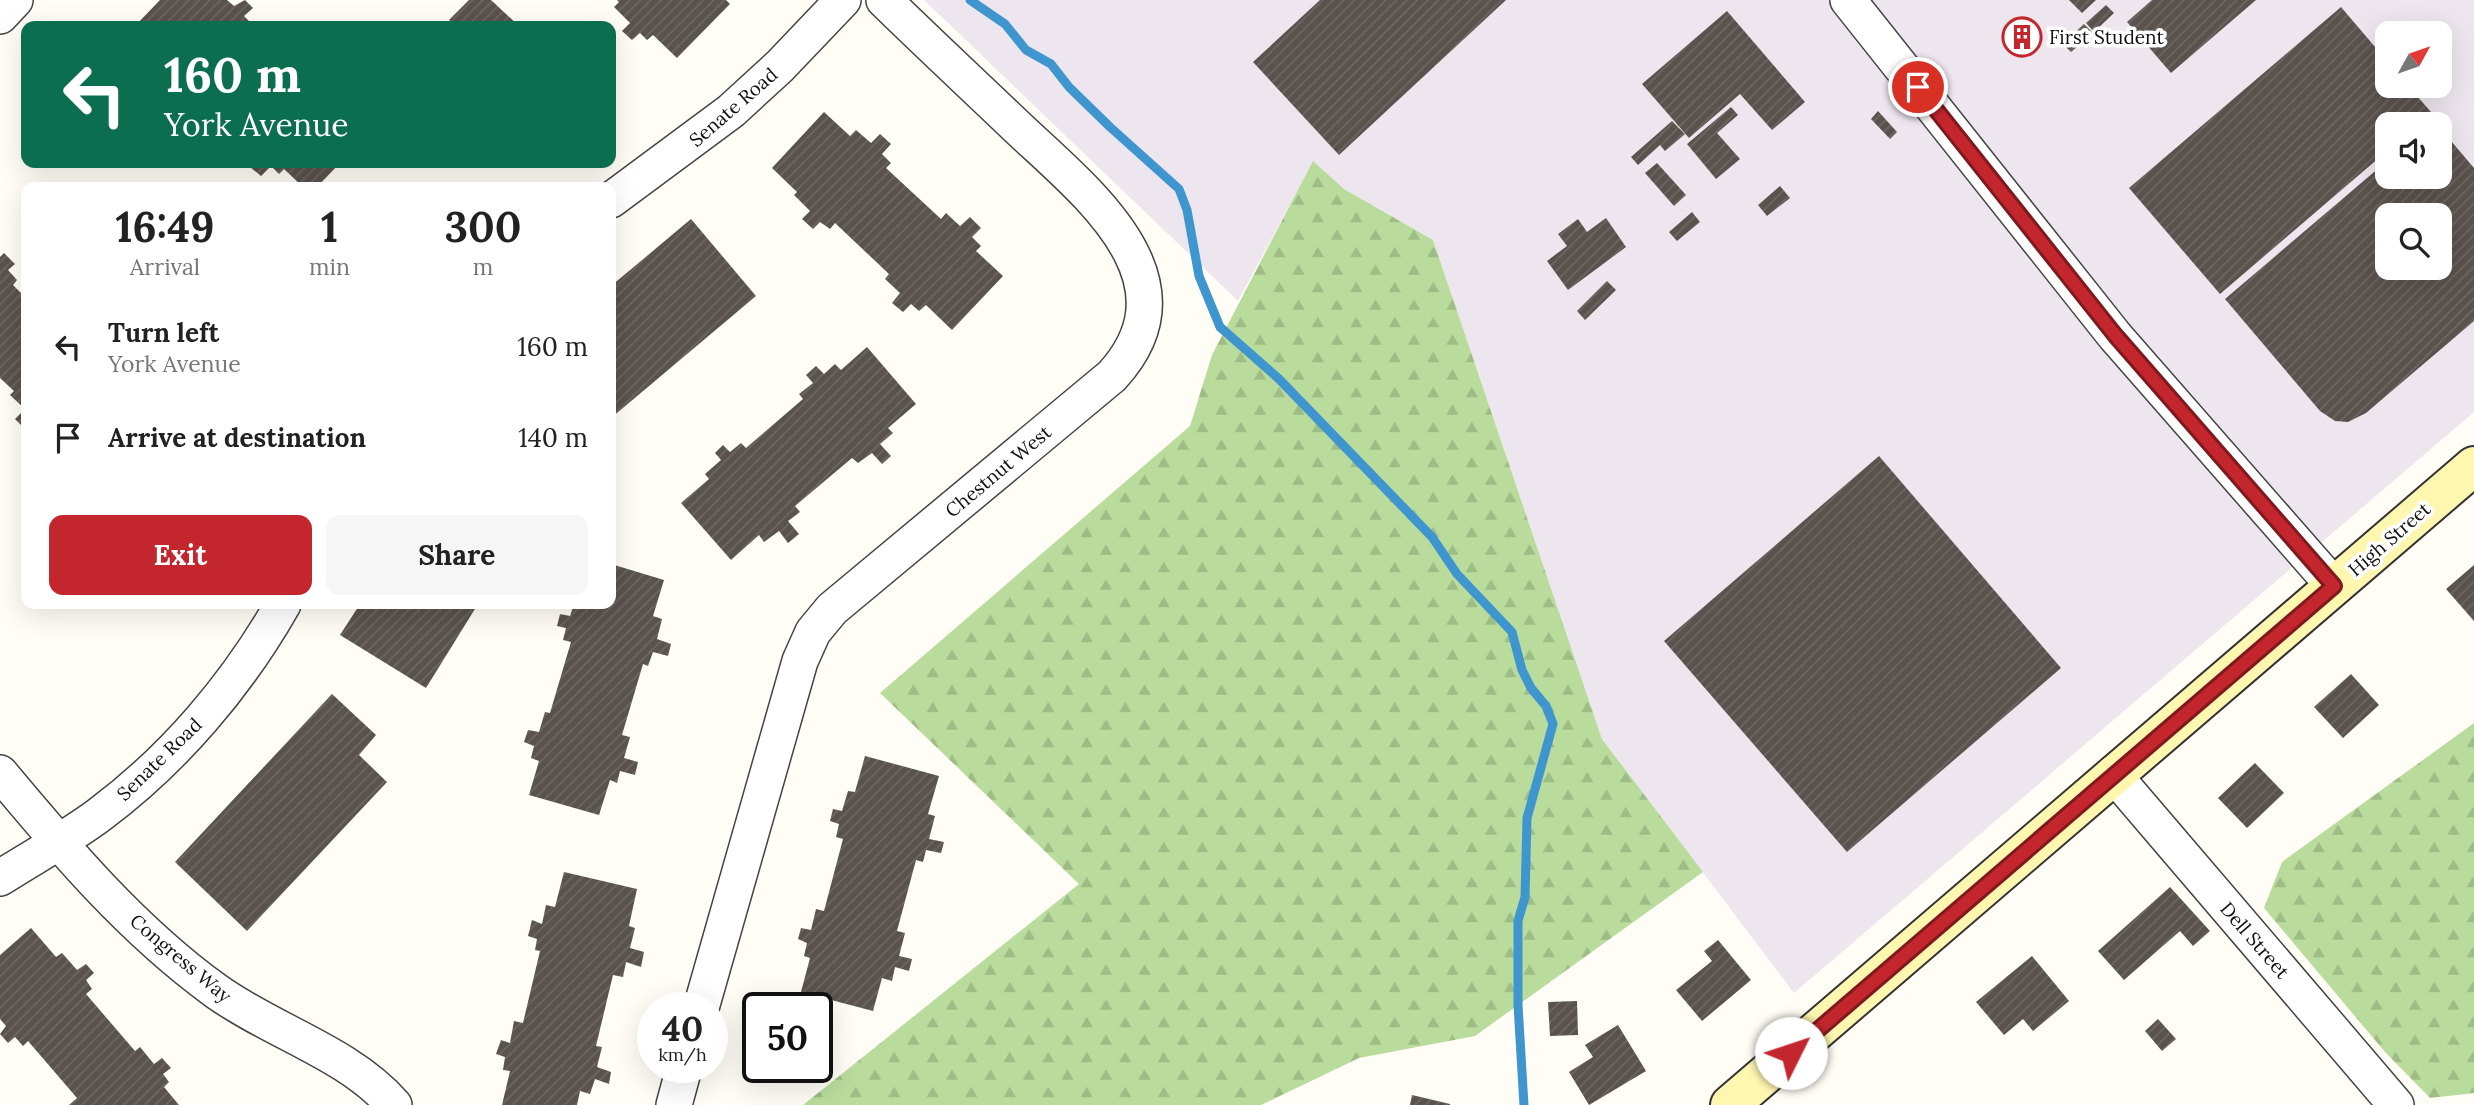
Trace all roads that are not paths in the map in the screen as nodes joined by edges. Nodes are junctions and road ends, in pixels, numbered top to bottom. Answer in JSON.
{"nodes":[{"id":1,"x":15,"y":0,"type":"edge"},
{"id":2,"x":844,"y":0,"type":"edge"},
{"id":3,"x":884,"y":0,"type":"edge"},
{"id":4,"x":1848,"y":0,"type":"edge"},
{"id":5,"x":0,"y":16,"type":"edge"},
{"id":6,"x":616,"y":196,"type":"edge"},
{"id":7,"x":2474,"y":466,"type":"edge"},
{"id":8,"x":2334,"y":586,"type":"junction"},
{"id":9,"x":280,"y":609,"type":"edge"},
{"id":10,"x":0,"y":773,"type":"edge"},
{"id":11,"x":2113,"y":774,"type":"junction"},
{"id":12,"x":58,"y":842,"type":"junction"},
{"id":13,"x":0,"y":878,"type":"edge"},
{"id":14,"x":706,"y":992,"type":"edge"},
{"id":15,"x":680,"y":1083,"type":"edge"},
{"id":16,"x":394,"y":1105,"type":"edge"},
{"id":17,"x":674,"y":1105,"type":"edge"},
{"id":18,"x":1730,"y":1105,"type":"edge"},
{"id":19,"x":2396,"y":1105,"type":"edge"}],
"edges":[{"from":1,"to":5,"type":"street"},
{"from":2,"to":6,"type":"street","name":"Senate Road"},
{"from":3,"to":14,"type":"street","name":"Chestnut West"},
{"from":4,"to":8,"type":"street"},
{"from":7,"to":8,"type":"main road","name":"High Street"},
{"from":8,"to":11,"type":"main road","name":"High Street"},
{"from":9,"to":12,"type":"street","name":"Senate Road"},
{"from":10,"to":12,"type":"street","name":"Congress Way"},
{"from":11,"to":18,"type":"main road","name":"High Street"},
{"from":11,"to":19,"type":"street","name":"Dell Street"},
{"from":12,"to":13,"type":"street","name":"Senate Road"},
{"from":12,"to":16,"type":"street","name":"Congress Way"},
{"from":15,"to":17,"type":"street"}]}
